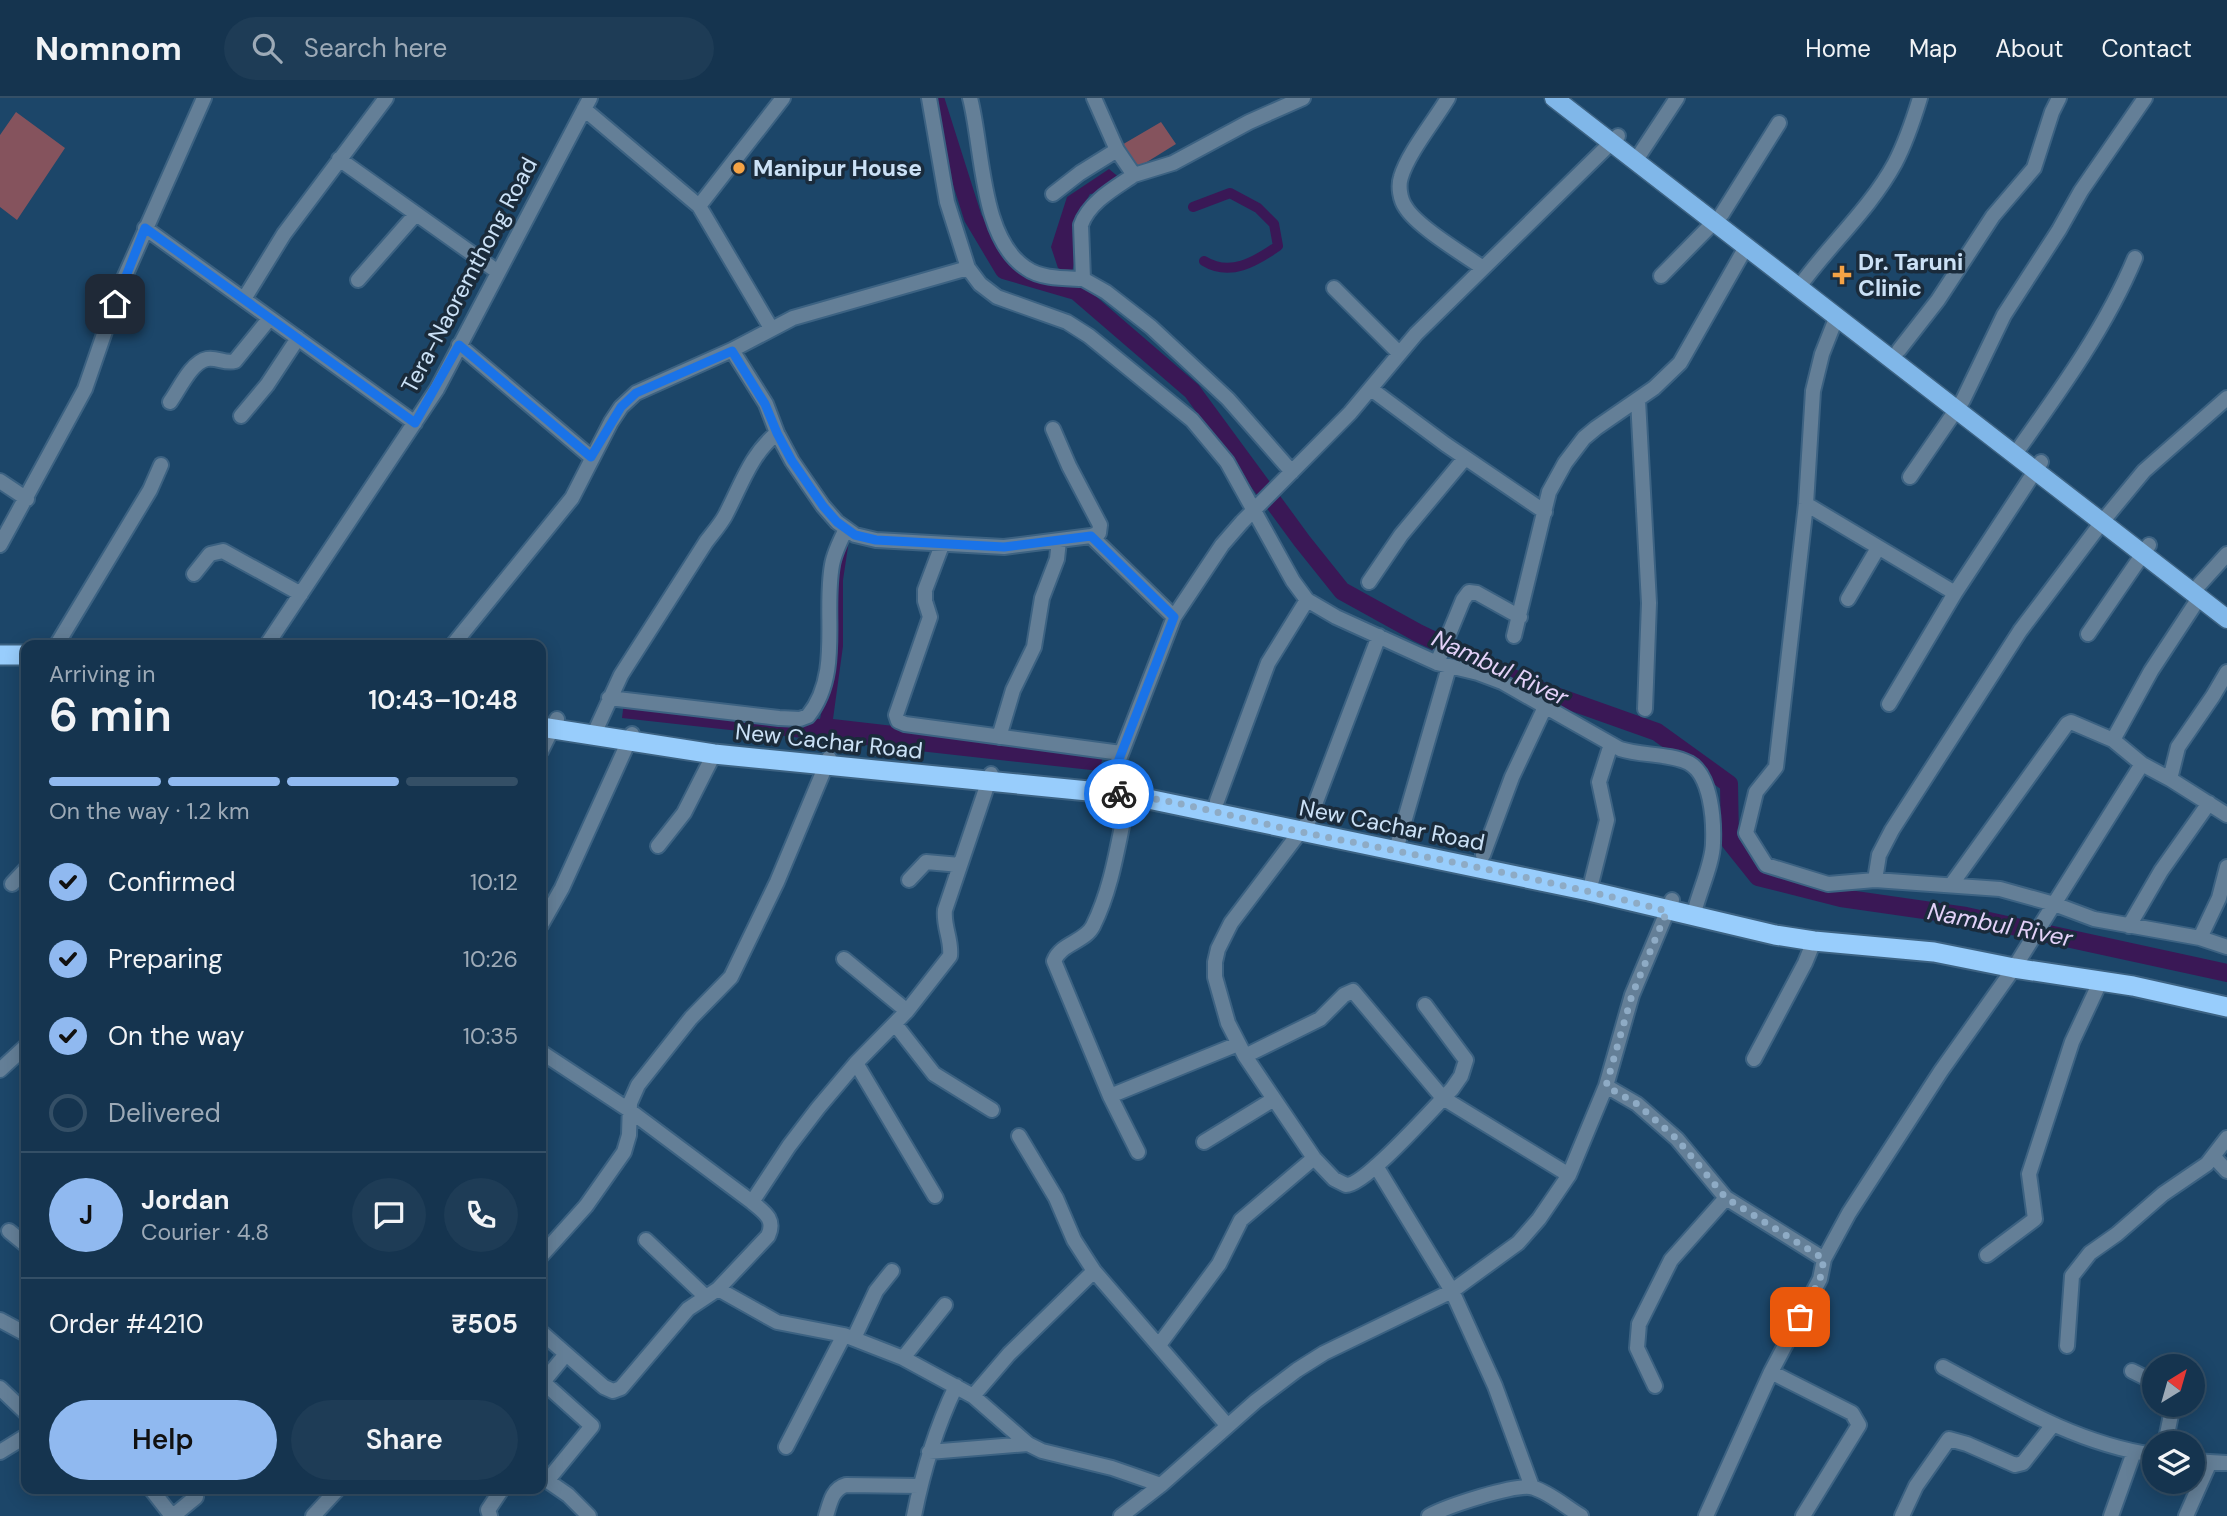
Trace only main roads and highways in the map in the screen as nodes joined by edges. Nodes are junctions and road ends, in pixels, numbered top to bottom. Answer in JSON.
{"nodes":[{"id":1,"x":1554,"y":98,"type":"edge"},
{"id":2,"x":1571,"y":98,"type":"edge"},
{"id":3,"x":1615,"y":140,"type":"junction"},
{"id":4,"x":1718,"y":218,"type":"junction"},
{"id":5,"x":1802,"y":282,"type":"junction"},
{"id":6,"x":1960,"y":404,"type":"junction"},
{"id":7,"x":2038,"y":466,"type":"junction"},
{"id":8,"x":2199,"y":592,"type":"junction"},
{"id":9,"x":2227,"y":607,"type":"edge"},
{"id":10,"x":2227,"y":619,"type":"edge"},
{"id":11,"x":0,"y":655,"type":"edge"},
{"id":12,"x":21,"y":655,"type":"edge"},
{"id":13,"x":0,"y":666,"type":"edge"},
{"id":14,"x":21,"y":666,"type":"edge"},
{"id":15,"x":548,"y":722,"type":"edge"},
{"id":16,"x":631,"y":738,"type":"junction"},
{"id":17,"x":827,"y":762,"type":"junction"},
{"id":18,"x":1130,"y":790,"type":"junction"},
{"id":19,"x":1305,"y":826,"type":"junction"},
{"id":20,"x":1397,"y":844,"type":"junction"},
{"id":21,"x":1506,"y":867,"type":"junction"},
{"id":22,"x":1670,"y":906,"type":"junction"},
{"id":23,"x":2018,"y":961,"type":"junction"},
{"id":24,"x":2227,"y":997,"type":"edge"},
{"id":25,"x":2227,"y":1007,"type":"edge"}],
"edges":[{"from":1,"to":3,"type":"main road"},
{"from":2,"to":3,"type":"main road"},
{"from":3,"to":4,"type":"main road"},
{"from":3,"to":4,"type":"main road"},
{"from":4,"to":5,"type":"main road"},
{"from":4,"to":5,"type":"main road"},
{"from":5,"to":6,"type":"main road"},
{"from":5,"to":6,"type":"main road"},
{"from":6,"to":7,"type":"main road"},
{"from":6,"to":7,"type":"main road"},
{"from":7,"to":8,"type":"main road"},
{"from":8,"to":9,"type":"main road"},
{"from":8,"to":10,"type":"main road"},
{"from":11,"to":12,"type":"highway"},
{"from":13,"to":14,"type":"highway"},
{"from":15,"to":16,"type":"highway","name":"New Cachar Road"},
{"from":16,"to":17,"type":"highway","name":"New Cachar Road"},
{"from":16,"to":17,"type":"highway","name":"New Cachar Road"},
{"from":17,"to":18,"type":"highway","name":"New Cachar Road"},
{"from":18,"to":19,"type":"highway","name":"New Cachar Road"},
{"from":18,"to":19,"type":"highway","name":"New Cachar Road"},
{"from":19,"to":20,"type":"highway","name":"New Cachar Road"},
{"from":20,"to":21,"type":"highway","name":"New Cachar Road"},
{"from":20,"to":21,"type":"highway","name":"New Cachar Road"},
{"from":21,"to":22,"type":"highway","name":"New Cachar Road"},
{"from":21,"to":22,"type":"highway","name":"New Cachar Road"},
{"from":22,"to":23,"type":"highway","name":"New Cachar Road"},
{"from":22,"to":23,"type":"highway","name":"New Cachar Road"},
{"from":23,"to":24,"type":"highway","name":"New Cachar Road"},
{"from":23,"to":25,"type":"highway","name":"New Cachar Road"}]}
